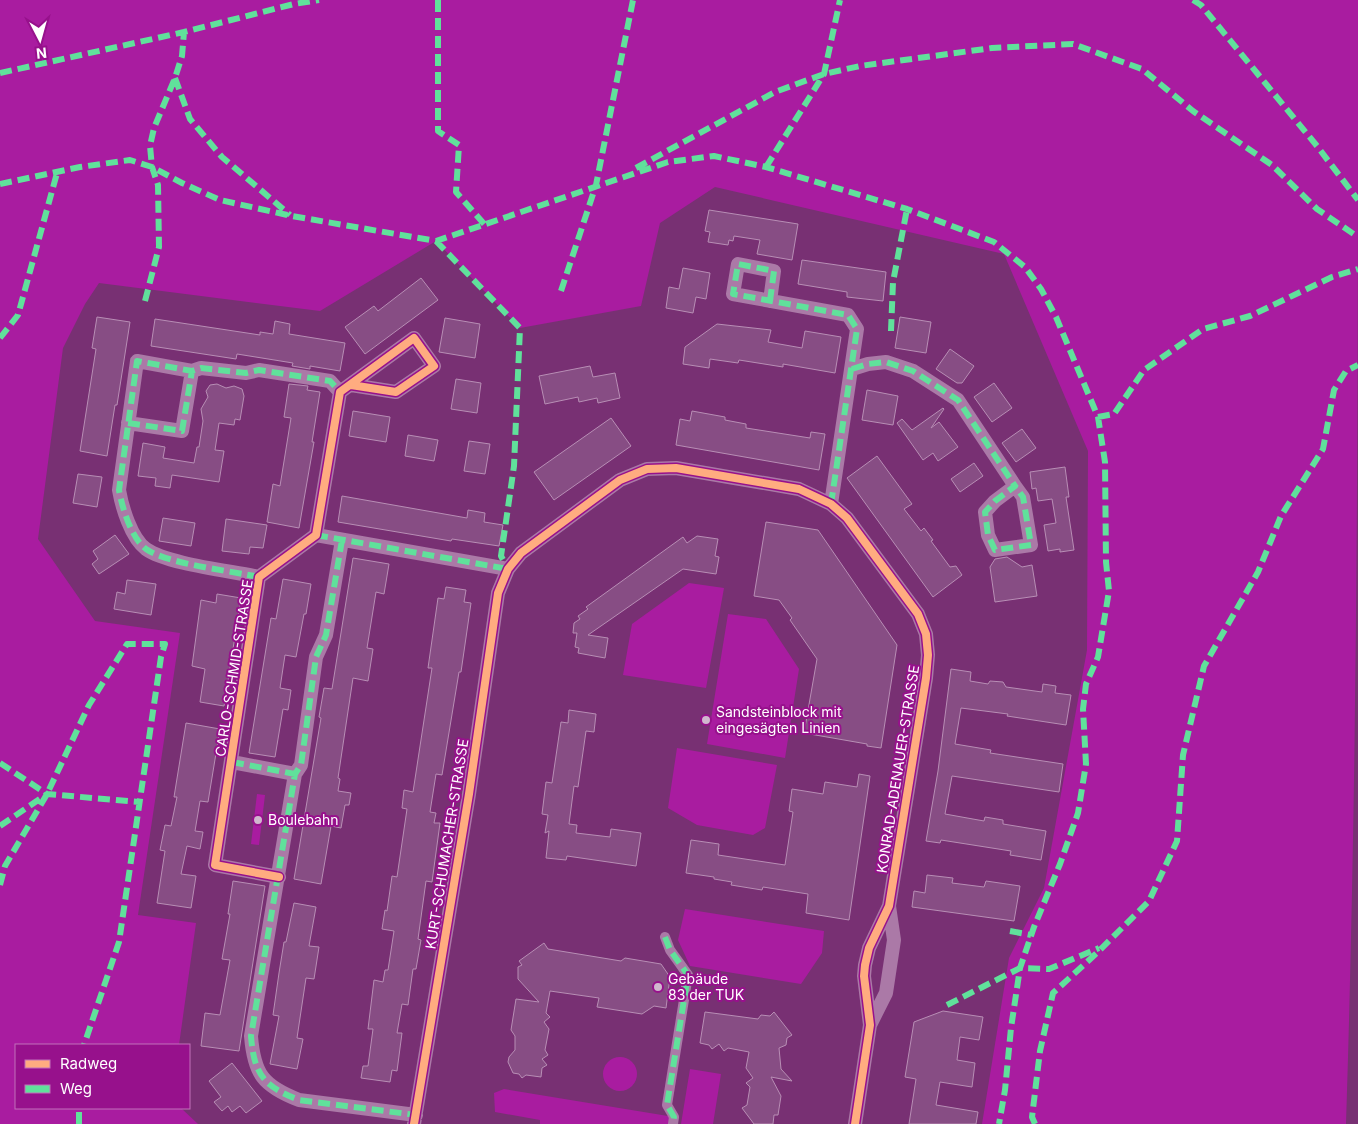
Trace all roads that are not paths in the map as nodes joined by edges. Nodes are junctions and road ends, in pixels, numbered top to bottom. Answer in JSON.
{"nodes":[{"id":1,"x":770,"y":301,"type":"dead end"},
{"id":2,"x":852,"y":369,"type":"junction"},
{"id":3,"x":192,"y":371,"type":"junction"},
{"id":4,"x":345,"y":389,"type":"junction"},
{"id":5,"x":128,"y":423,"type":"junction"},
{"id":6,"x":1015,"y":486,"type":"junction"},
{"id":7,"x":831,"y":504,"type":"junction"},
{"id":8,"x":316,"y":535,"type":"junction"},
{"id":9,"x":342,"y":540,"type":"junction"},
{"id":10,"x":508,"y":568,"type":"junction"},
{"id":11,"x":259,"y":576,"type":"junction"},
{"id":12,"x":232,"y":762,"type":"junction"},
{"id":13,"x":295,"y":774,"type":"junction"},
{"id":14,"x":279,"y":877,"type":"junction"},
{"id":15,"x":889,"y":906,"type":"junction"},
{"id":16,"x":665,"y":937,"type":"dead end"},
{"id":17,"x":870,"y":1026,"type":"junction"},
{"id":18,"x":415,"y":1119,"type":"edge"},
{"id":19,"x":673,"y":1124,"type":"edge"},
{"id":20,"x":854,"y":1124,"type":"edge"}],
"edges":[{"from":1,"to":2,"type":"street"},
{"from":2,"to":6,"type":"street"},
{"from":2,"to":7,"type":"street"},
{"from":3,"to":4,"type":"street","name":"CARLO-SCHMID-STRASSE"},
{"from":3,"to":5,"type":"street"},
{"from":3,"to":5,"type":"street","name":"CARLO-SCHMID-STRASSE"},
{"from":4,"to":4,"type":"street","name":"CARLO-SCHMID-STRASSE"},
{"from":4,"to":8,"type":"street"},
{"from":5,"to":11,"type":"street","name":"CARLO-SCHMID-STRASSE"},
{"from":6,"to":6,"type":"street"},
{"from":7,"to":10,"type":"street","name":"KONRAD-ADENAUER-STRASSE"},
{"from":7,"to":15,"type":"street","name":"KONRAD-ADENAUER-STRASSE"},
{"from":8,"to":9,"type":"street"},
{"from":8,"to":11,"type":"street","name":"CARLO-SCHMID-STRASSE"},
{"from":9,"to":10,"type":"street"},
{"from":9,"to":13,"type":"street"},
{"from":10,"to":18,"type":"street","name":"KURT-SCHUMACHER-STRASSE"},
{"from":11,"to":12,"type":"street","name":"CARLO-SCHMID-STRASSE"},
{"from":12,"to":13,"type":"street","name":"CARLO-SCHMID-STRASSE"},
{"from":12,"to":14,"type":"street","name":"CARLO-SCHMID-STRASSE"},
{"from":13,"to":14,"type":"street"},
{"from":14,"to":18,"type":"street"},
{"from":15,"to":17,"type":"street","name":"KONRAD-ADENAUER-STRASSE"},
{"from":15,"to":17,"type":"street","name":"KONRAD-ADENAUER-STRASSE"},
{"from":16,"to":19,"type":"street"},
{"from":17,"to":20,"type":"street","name":"KONRAD-ADENAUER-STRASSE"}]}
